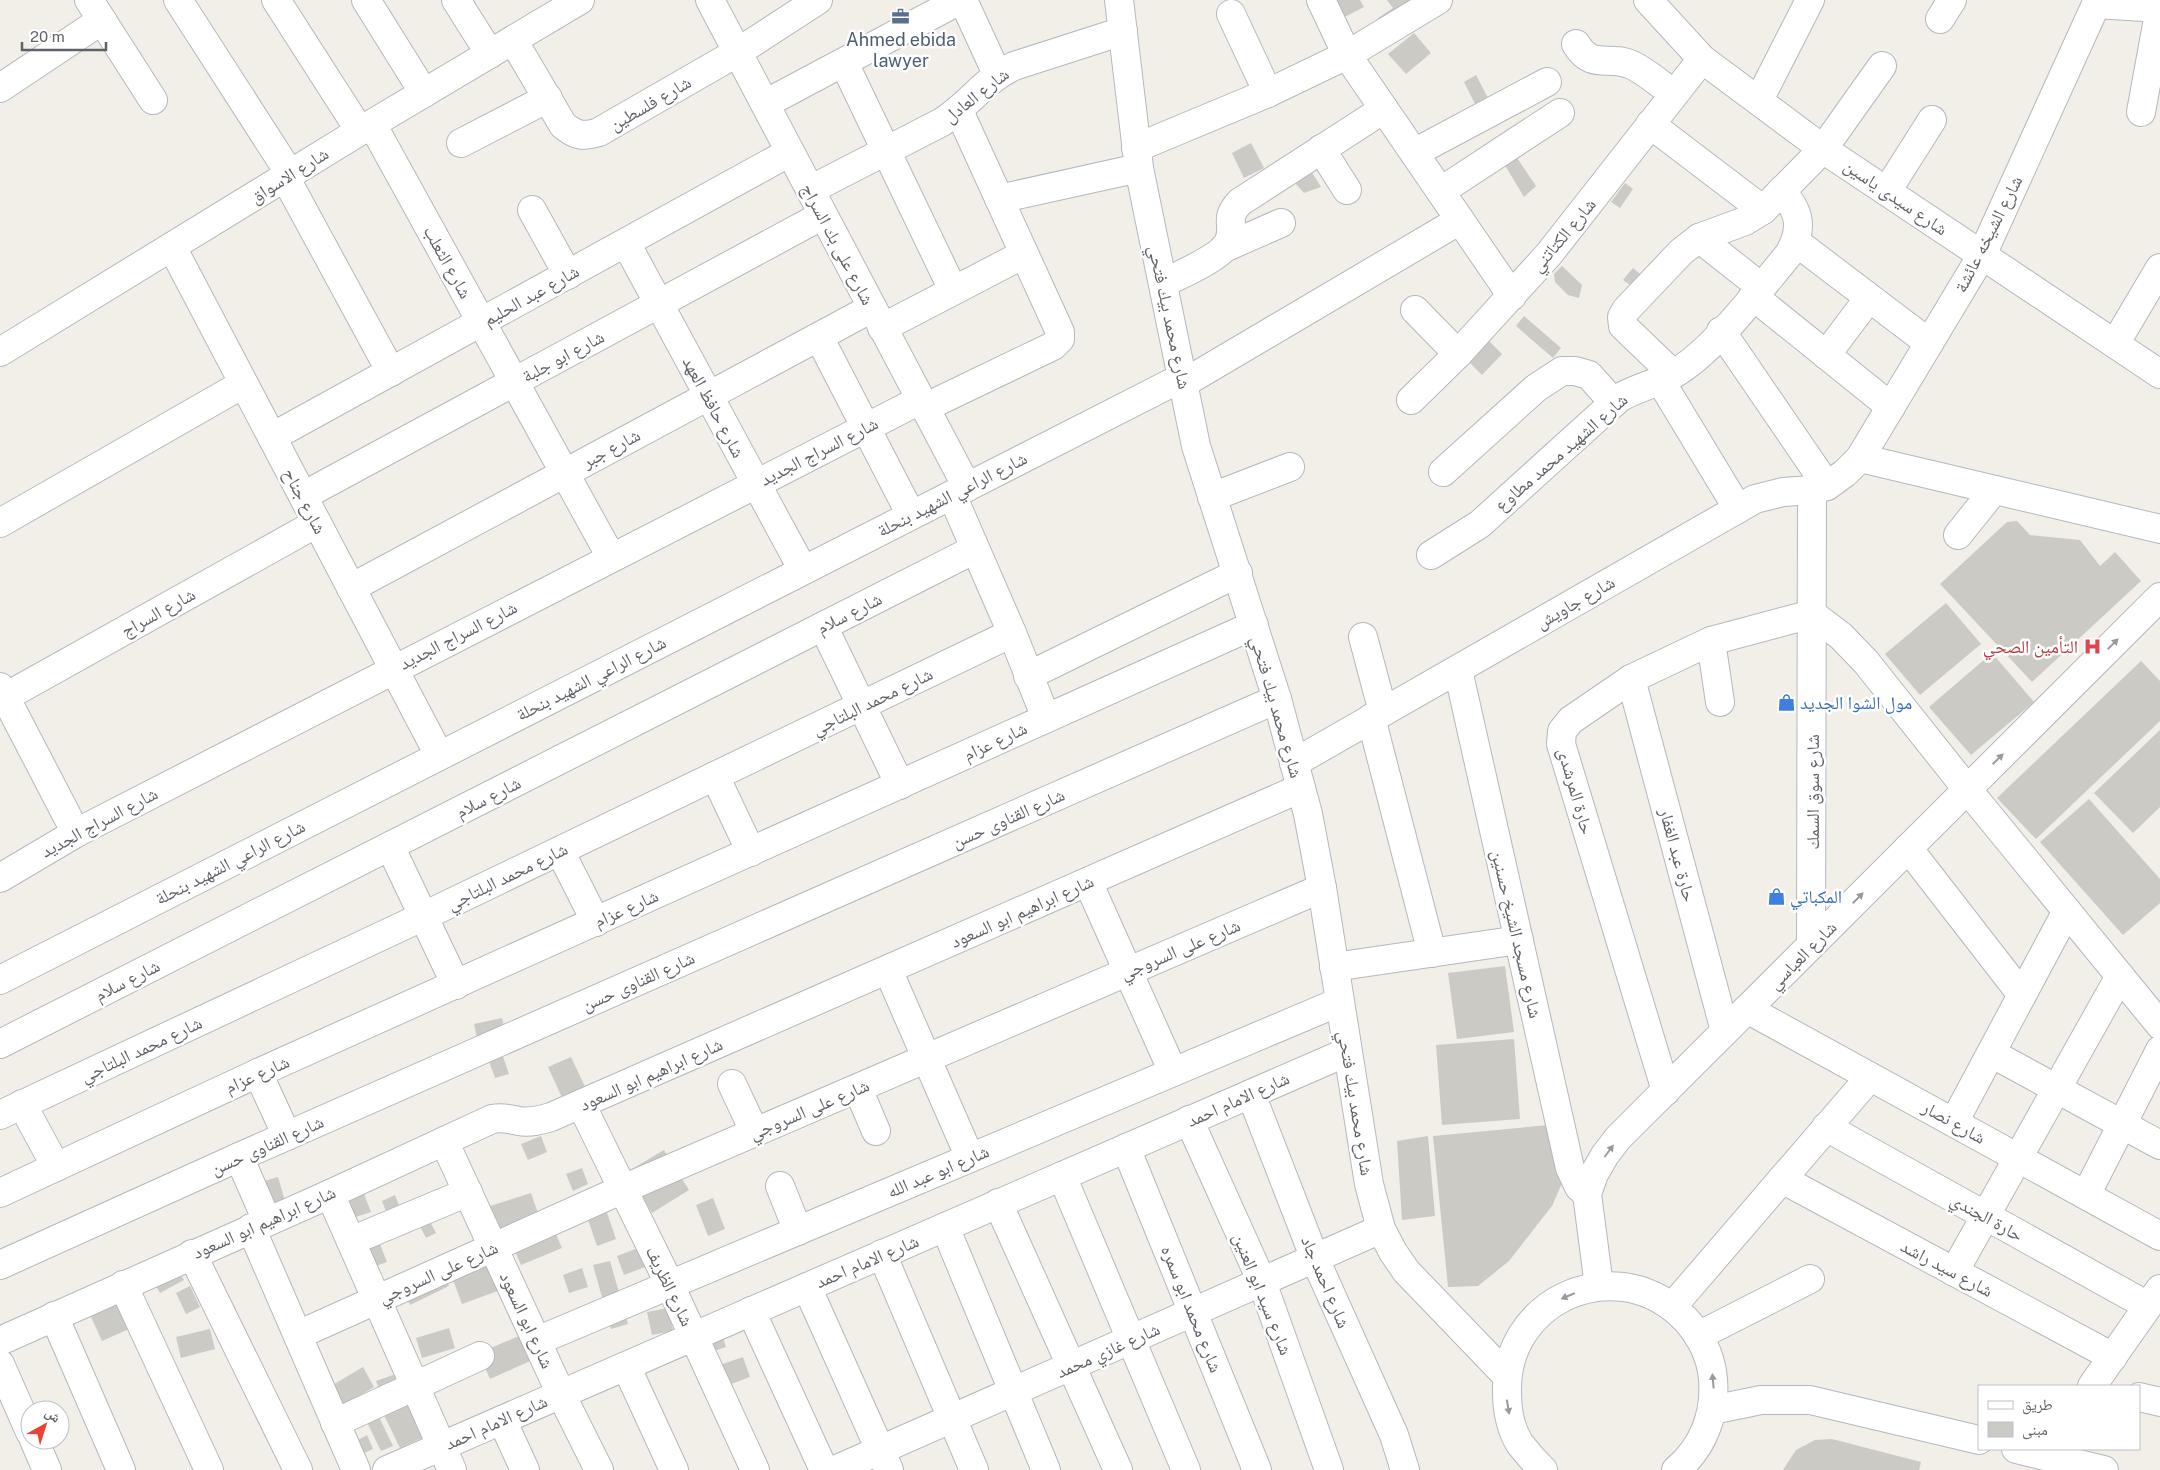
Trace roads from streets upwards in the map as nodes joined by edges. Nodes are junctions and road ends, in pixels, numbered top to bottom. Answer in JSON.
{"nodes":[{"id":1,"x":178,"y":0,"type":"edge"},
{"id":2,"x":276,"y":0,"type":"edge"},
{"id":3,"x":366,"y":0,"type":"edge"},
{"id":4,"x":456,"y":0,"type":"edge"},
{"id":5,"x":580,"y":0,"type":"edge"},
{"id":6,"x":710,"y":0,"type":"edge"},
{"id":7,"x":818,"y":0,"type":"edge"},
{"id":8,"x":962,"y":0,"type":"edge"},
{"id":9,"x":1119,"y":0,"type":"edge"},
{"id":10,"x":1321,"y":0,"type":"edge"},
{"id":11,"x":1648,"y":0,"type":"edge"},
{"id":12,"x":1810,"y":0,"type":"edge"},
{"id":13,"x":2097,"y":2,"type":"edge"},
{"id":14,"x":1426,"y":3,"type":"edge"},
{"id":15,"x":98,"y":7,"type":"edge"},
{"id":16,"x":2160,"y":8,"type":"edge"},
{"id":17,"x":546,"y":9,"type":"edge"},
{"id":18,"x":1231,"y":14,"type":"dead end"},
{"id":19,"x":1123,"y":31,"type":"junction"},
{"id":20,"x":513,"y":40,"type":"junction"},
{"id":21,"x":1576,"y":44,"type":"dead end"},
{"id":22,"x":738,"y":52,"type":"junction"},
{"id":23,"x":490,"y":54,"type":"junction"},
{"id":24,"x":1348,"y":55,"type":"junction"},
{"id":25,"x":1702,"y":59,"type":"junction"},
{"id":26,"x":844,"y":63,"type":"junction"},
{"id":27,"x":1882,"y":66,"type":"dead end"},
{"id":28,"x":997,"y":74,"type":"junction"},
{"id":29,"x":1547,"y":82,"type":"dead end"},
{"id":30,"x":0,"y":88,"type":"edge"},
{"id":31,"x":424,"y":93,"type":"junction"},
{"id":32,"x":1268,"y":93,"type":"junction"},
{"id":33,"x":1674,"y":94,"type":"junction"},
{"id":34,"x":548,"y":98,"type":"junction"},
{"id":35,"x":153,"y":100,"type":"dead end"},
{"id":36,"x":1759,"y":100,"type":"junction"},
{"id":37,"x":765,"y":104,"type":"junction"},
{"id":38,"x":1384,"y":109,"type":"junction"},
{"id":39,"x":959,"y":111,"type":"junction"},
{"id":40,"x":2141,"y":112,"type":"dead end"},
{"id":41,"x":1560,"y":113,"type":"dead end"},
{"id":42,"x":1932,"y":120,"type":"dead end"},
{"id":43,"x":1650,"y":124,"type":"junction"},
{"id":44,"x":366,"y":127,"type":"junction"},
{"id":45,"x":461,"y":143,"type":"dead end"},
{"id":46,"x":1823,"y":149,"type":"junction"},
{"id":47,"x":1321,"y":150,"type":"junction"},
{"id":48,"x":887,"y":151,"type":"junction"},
{"id":49,"x":790,"y":152,"type":"junction"},
{"id":50,"x":1414,"y":153,"type":"junction"},
{"id":51,"x":1138,"y":158,"type":"junction"},
{"id":52,"x":288,"y":175,"type":"junction"},
{"id":53,"x":810,"y":190,"type":"junction"},
{"id":54,"x":1347,"y":190,"type":"dead end"},
{"id":55,"x":1441,"y":191,"type":"junction"},
{"id":56,"x":1887,"y":191,"type":"junction"},
{"id":57,"x":999,"y":200,"type":"junction"},
{"id":58,"x":1772,"y":201,"type":"junction"},
{"id":59,"x":532,"y":210,"type":"dead end"},
{"id":60,"x":824,"y":215,"type":"junction"},
{"id":61,"x":1460,"y":220,"type":"junction"},
{"id":62,"x":1282,"y":223,"type":"dead end"},
{"id":63,"x":1699,"y":238,"type":"junction"},
{"id":64,"x":1796,"y":242,"type":"junction"},
{"id":65,"x":626,"y":243,"type":"junction"},
{"id":66,"x":172,"y":246,"type":"junction"},
{"id":67,"x":1224,"y":248,"type":"junction"},
{"id":68,"x":1024,"y":254,"type":"junction"},
{"id":69,"x":1982,"y":255,"type":"junction"},
{"id":70,"x":2160,"y":268,"type":"edge"},
{"id":71,"x":568,"y":274,"type":"junction"},
{"id":72,"x":1164,"y":283,"type":"junction"},
{"id":73,"x":953,"y":290,"type":"junction"},
{"id":74,"x":1757,"y":292,"type":"junction"},
{"id":75,"x":1512,"y":296,"type":"junction"},
{"id":76,"x":1869,"y":298,"type":"junction"},
{"id":77,"x":659,"y":304,"type":"junction"},
{"id":78,"x":1415,"y":310,"type":"dead end"},
{"id":79,"x":877,"y":318,"type":"junction"},
{"id":80,"x":482,"y":322,"type":"junction"},
{"id":81,"x":1721,"y":331,"type":"junction"},
{"id":82,"x":819,"y":337,"type":"junction"},
{"id":83,"x":1929,"y":344,"type":"junction"},
{"id":84,"x":2115,"y":344,"type":"junction"},
{"id":85,"x":0,"y":352,"type":"edge"},
{"id":86,"x":1458,"y":354,"type":"junction"},
{"id":87,"x":1826,"y":355,"type":"junction"},
{"id":88,"x":390,"y":372,"type":"junction"},
{"id":89,"x":2160,"y":374,"type":"edge"},
{"id":90,"x":1666,"y":377,"type":"junction"},
{"id":91,"x":1183,"y":380,"type":"junction"},
{"id":92,"x":515,"y":382,"type":"junction"},
{"id":93,"x":243,"y":384,"type":"junction"},
{"id":94,"x":708,"y":396,"type":"junction"},
{"id":95,"x":1412,"y":400,"type":"dead end"},
{"id":96,"x":1614,"y":403,"type":"junction"},
{"id":97,"x":922,"y":404,"type":"junction"},
{"id":98,"x":1891,"y":407,"type":"junction"},
{"id":99,"x":866,"y":428,"type":"junction"},
{"id":100,"x":272,"y":436,"type":"junction"},
{"id":101,"x":1860,"y":458,"type":"junction"},
{"id":102,"x":1290,"y":466,"type":"dead end"},
{"id":103,"x":1443,"y":472,"type":"dead end"},
{"id":104,"x":565,"y":473,"type":"junction"},
{"id":105,"x":756,"y":484,"type":"junction"},
{"id":106,"x":1819,"y":488,"type":"junction"},
{"id":107,"x":1994,"y":490,"type":"junction"},
{"id":108,"x":959,"y":491,"type":"junction"},
{"id":109,"x":303,"y":496,"type":"junction"},
{"id":110,"x":1212,"y":497,"type":"junction"},
{"id":111,"x":1738,"y":509,"type":"junction"},
{"id":112,"x":911,"y":515,"type":"junction"},
{"id":113,"x":0,"y":523,"type":"edge"},
{"id":114,"x":316,"y":523,"type":"junction"},
{"id":115,"x":2160,"y":529,"type":"edge"},
{"id":116,"x":1958,"y":536,"type":"dead end"},
{"id":117,"x":975,"y":549,"type":"junction"},
{"id":118,"x":1432,"y":555,"type":"dead end"},
{"id":119,"x":611,"y":558,"type":"junction"},
{"id":120,"x":803,"y":570,"type":"junction"},
{"id":121,"x":1238,"y":573,"type":"junction"},
{"id":122,"x":351,"y":588,"type":"junction"},
{"id":123,"x":2160,"y":597,"type":"edge"},
{"id":124,"x":1812,"y":614,"type":"junction"},
{"id":125,"x":823,"y":626,"type":"junction"},
{"id":126,"x":1254,"y":626,"type":"junction"},
{"id":127,"x":1012,"y":634,"type":"junction"},
{"id":128,"x":1363,"y":637,"type":"dead end"},
{"id":129,"x":1711,"y":641,"type":"junction"},
{"id":130,"x":393,"y":668,"type":"junction"},
{"id":131,"x":1458,"y":670,"type":"junction"},
{"id":132,"x":1028,"y":676,"type":"junction"},
{"id":133,"x":1630,"y":679,"type":"junction"},
{"id":134,"x":2,"y":695,"type":"edge"},
{"id":135,"x":1277,"y":699,"type":"junction"},
{"id":136,"x":1720,"y":702,"type":"dead end"},
{"id":137,"x":862,"y":706,"type":"junction"},
{"id":138,"x":1377,"y":715,"type":"junction"},
{"id":139,"x":1046,"y":718,"type":"junction"},
{"id":140,"x":438,"y":755,"type":"junction"},
{"id":141,"x":1298,"y":775,"type":"junction"},
{"id":142,"x":715,"y":776,"type":"junction"},
{"id":143,"x":900,"y":785,"type":"junction"},
{"id":144,"x":1967,"y":790,"type":"junction"},
{"id":145,"x":76,"y":833,"type":"junction"},
{"id":146,"x":390,"y":846,"type":"junction"},
{"id":147,"x":1908,"y":848,"type":"junction"},
{"id":148,"x":560,"y":851,"type":"junction"},
{"id":149,"x":751,"y":852,"type":"junction"},
{"id":150,"x":0,"y":878,"type":"edge"},
{"id":151,"x":1088,"y":882,"type":"junction"},
{"id":152,"x":1322,"y":888,"type":"junction"},
{"id":153,"x":2067,"y":911,"type":"junction"},
{"id":154,"x":424,"y":916,"type":"junction"},
{"id":155,"x":596,"y":922,"type":"junction"},
{"id":156,"x":1519,"y":940,"type":"junction"},
{"id":157,"x":1811,"y":945,"type":"junction"},
{"id":158,"x":1432,"y":953,"type":"junction"},
{"id":159,"x":1334,"y":967,"type":"junction"},
{"id":160,"x":888,"y":970,"type":"junction"},
{"id":161,"x":1128,"y":971,"type":"junction"},
{"id":162,"x":2120,"y":976,"type":"junction"},
{"id":163,"x":0,"y":980,"type":"edge"},
{"id":164,"x":456,"y":985,"type":"junction"},
{"id":165,"x":2022,"y":995,"type":"junction"},
{"id":166,"x":1339,"y":1002,"type":"junction"},
{"id":167,"x":1747,"y":1009,"type":"junction"},
{"id":168,"x":2160,"y":1025,"type":"edge"},
{"id":169,"x":1726,"y":1031,"type":"junction"},
{"id":170,"x":0,"y":1044,"type":"edge"},
{"id":171,"x":2160,"y":1050,"type":"edge"},
{"id":172,"x":1347,"y":1052,"type":"junction"},
{"id":173,"x":1991,"y":1053,"type":"junction"},
{"id":174,"x":926,"y":1058,"type":"junction"},
{"id":175,"x":1173,"y":1072,"type":"junction"},
{"id":176,"x":258,"y":1073,"type":"junction"},
{"id":177,"x":1870,"y":1077,"type":"junction"},
{"id":178,"x":732,"y":1084,"type":"dead end"},
{"id":179,"x":858,"y":1089,"type":"junction"},
{"id":180,"x":2056,"y":1089,"type":"junction"},
{"id":181,"x":1666,"y":1091,"type":"junction"},
{"id":182,"x":1251,"y":1094,"type":"junction"},
{"id":183,"x":581,"y":1104,"type":"junction"},
{"id":184,"x":11,"y":1110,"type":"edge"},
{"id":185,"x":1189,"y":1120,"type":"junction"},
{"id":186,"x":1954,"y":1122,"type":"junction"},
{"id":187,"x":2122,"y":1124,"type":"junction"},
{"id":188,"x":1826,"y":1127,"type":"junction"},
{"id":189,"x":876,"y":1131,"type":"dead end"},
{"id":190,"x":754,"y":1133,"type":"junction"},
{"id":191,"x":287,"y":1136,"type":"junction"},
{"id":192,"x":444,"y":1141,"type":"junction"},
{"id":193,"x":2160,"y":1145,"type":"edge"},
{"id":194,"x":1126,"y":1148,"type":"junction"},
{"id":195,"x":239,"y":1157,"type":"junction"},
{"id":196,"x":970,"y":1158,"type":"junction"},
{"id":197,"x":2018,"y":1158,"type":"junction"},
{"id":198,"x":56,"y":1167,"type":"junction"},
{"id":199,"x":1062,"y":1176,"type":"junction"},
{"id":200,"x":1782,"y":1179,"type":"junction"},
{"id":201,"x":780,"y":1186,"type":"dead end"},
{"id":202,"x":623,"y":1189,"type":"junction"},
{"id":203,"x":468,"y":1192,"type":"junction"},
{"id":204,"x":0,"y":1193,"type":"edge"},
{"id":205,"x":330,"y":1194,"type":"junction"},
{"id":206,"x":1587,"y":1194,"type":"junction"},
{"id":207,"x":2086,"y":1195,"type":"junction"},
{"id":208,"x":998,"y":1204,"type":"junction"},
{"id":209,"x":1985,"y":1216,"type":"junction"},
{"id":210,"x":259,"y":1224,"type":"junction"},
{"id":211,"x":945,"y":1227,"type":"junction"},
{"id":212,"x":1381,"y":1230,"type":"junction"},
{"id":213,"x":798,"y":1231,"type":"junction"},
{"id":214,"x":2160,"y":1236,"type":"edge"},
{"id":215,"x":351,"y":1242,"type":"junction"},
{"id":216,"x":494,"y":1248,"type":"junction"},
{"id":217,"x":192,"y":1254,"type":"junction"},
{"id":218,"x":882,"y":1254,"type":"junction"},
{"id":219,"x":1315,"y":1259,"type":"junction"},
{"id":220,"x":0,"y":1265,"type":"edge"},
{"id":221,"x":1954,"y":1272,"type":"junction"},
{"id":222,"x":1810,"y":1279,"type":"dead end"},
{"id":223,"x":1262,"y":1282,"type":"junction"},
{"id":224,"x":123,"y":1285,"type":"junction"},
{"id":225,"x":670,"y":1285,"type":"junction"},
{"id":226,"x":1599,"y":1286,"type":"junction"},
{"id":227,"x":807,"y":1287,"type":"junction"},
{"id":228,"x":2154,"y":1298,"type":"edge"},
{"id":229,"x":376,"y":1300,"type":"junction"},
{"id":230,"x":1672,"y":1307,"type":"junction"},
{"id":231,"x":751,"y":1311,"type":"junction"},
{"id":232,"x":1193,"y":1312,"type":"junction"},
{"id":233,"x":54,"y":1316,"type":"junction"},
{"id":234,"x":298,"y":1335,"type":"junction"},
{"id":235,"x":694,"y":1336,"type":"junction"},
{"id":236,"x":1698,"y":1336,"type":"junction"},
{"id":237,"x":1132,"y":1340,"type":"junction"},
{"id":238,"x":0,"y":1341,"type":"edge"},
{"id":239,"x":537,"y":1341,"type":"junction"},
{"id":240,"x":480,"y":1356,"type":"dead end"},
{"id":241,"x":2113,"y":1357,"type":"junction"},
{"id":242,"x":0,"y":1365,"type":"edge"},
{"id":243,"x":626,"y":1366,"type":"junction"},
{"id":244,"x":1072,"y":1366,"type":"junction"},
{"id":245,"x":1506,"y":1375,"type":"junction"},
{"id":246,"x":2095,"y":1385,"type":"edge"},
{"id":247,"x":414,"y":1386,"type":"junction"},
{"id":248,"x":1012,"y":1391,"type":"junction"},
{"id":249,"x":561,"y":1394,"type":"junction"},
{"id":250,"x":2140,"y":1397,"type":"edge"},
{"id":251,"x":2160,"y":1402,"type":"edge"},
{"id":252,"x":20,"y":1410,"type":"edge"},
{"id":253,"x":1712,"y":1410,"type":"junction"},
{"id":254,"x":952,"y":1418,"type":"junction"},
{"id":255,"x":502,"y":1420,"type":"junction"},
{"id":256,"x":335,"y":1423,"type":"junction"},
{"id":257,"x":1978,"y":1440,"type":"edge"},
{"id":258,"x":38,"y":1450,"type":"edge"},
{"id":259,"x":2025,"y":1450,"type":"edge"},
{"id":260,"x":447,"y":1458,"type":"edge"},
{"id":261,"x":884,"y":1459,"type":"edge"},
{"id":262,"x":1683,"y":1468,"type":"edge"},
{"id":263,"x":47,"y":1470,"type":"edge"},
{"id":264,"x":121,"y":1470,"type":"edge"},
{"id":265,"x":209,"y":1470,"type":"edge"},
{"id":266,"x":298,"y":1470,"type":"edge"},
{"id":267,"x":356,"y":1470,"type":"edge"},
{"id":268,"x":387,"y":1470,"type":"edge"},
{"id":269,"x":525,"y":1470,"type":"edge"},
{"id":270,"x":599,"y":1470,"type":"edge"},
{"id":271,"x":674,"y":1470,"type":"edge"},
{"id":272,"x":755,"y":1470,"type":"edge"},
{"id":273,"x":824,"y":1470,"type":"edge"},
{"id":274,"x":835,"y":1470,"type":"edge"},
{"id":275,"x":974,"y":1470,"type":"edge"},
{"id":276,"x":1046,"y":1470,"type":"edge"},
{"id":277,"x":1118,"y":1470,"type":"edge"},
{"id":278,"x":1186,"y":1470,"type":"edge"},
{"id":279,"x":1257,"y":1470,"type":"edge"},
{"id":280,"x":1330,"y":1470,"type":"edge"},
{"id":281,"x":1405,"y":1470,"type":"edge"},
{"id":282,"x":1543,"y":1470,"type":"edge"},
{"id":283,"x":2104,"y":1470,"type":"edge"}],
"edges":[{"from":1,"to":52,"type":"street"},
{"from":2,"to":44,"type":"street","name":"شارع الثعلب"},
{"from":3,"to":31,"type":"street"},
{"from":4,"to":23,"type":"street"},
{"from":5,"to":17,"type":"street","name":"شارع الاسواق"},
{"from":6,"to":22,"type":"street","name":"شارع على بك السراج"},
{"from":7,"to":22,"type":"street","name":"شارع فلسطين"},
{"from":8,"to":26,"type":"street"},
{"from":8,"to":28,"type":"street"},
{"from":9,"to":19,"type":"street","name":"شارع محمد بيك فتحي"},
{"from":10,"to":24,"type":"street"},
{"from":11,"to":25,"type":"street","name":"شارع سيدى ياسين"},
{"from":12,"to":36,"type":"street"},
{"from":13,"to":16,"type":"street"},
{"from":13,"to":69,"type":"street","name":"شارع الشيخه عائشة"},
{"from":14,"to":24,"type":"street"},
{"from":15,"to":30,"type":"street"},
{"from":15,"to":35,"type":"street"},
{"from":16,"to":40,"type":"street"},
{"from":17,"to":20,"type":"street","name":"شارع الاسواق"},
{"from":18,"to":32,"type":"street"},
{"from":19,"to":28,"type":"street","name":"شارع العادل"},
{"from":19,"to":51,"type":"street","name":"شارع محمد بيك فتحي"},
{"from":20,"to":23,"type":"street","name":"شارع الاسواق"},
{"from":20,"to":34,"type":"street","name":"شارع فلسطين"},
{"from":21,"to":33,"type":"street"},
{"from":22,"to":34,"type":"street","name":"شارع فلسطين"},
{"from":22,"to":37,"type":"street","name":"شارع على بك السراج"},
{"from":23,"to":31,"type":"street","name":"شارع الاسواق"},
{"from":24,"to":32,"type":"street"},
{"from":24,"to":38,"type":"street"},
{"from":25,"to":33,"type":"street","name":"شارع الكتاتني"},
{"from":25,"to":36,"type":"street","name":"شارع سيدى ياسين"},
{"from":26,"to":37,"type":"street"},
{"from":26,"to":48,"type":"street"},
{"from":27,"to":46,"type":"street"},
{"from":28,"to":39,"type":"street","name":"شارع العادل"},
{"from":29,"to":50,"type":"street"},
{"from":31,"to":44,"type":"street","name":"شارع الاسواق"},
{"from":32,"to":51,"type":"street"},
{"from":33,"to":43,"type":"street","name":"شارع الكتاتني"},
{"from":34,"to":45,"type":"street"},
{"from":36,"to":46,"type":"street","name":"شارع سيدى ياسين"},
{"from":37,"to":49,"type":"street","name":"شارع على بك السراج"},
{"from":38,"to":47,"type":"street"},
{"from":38,"to":50,"type":"street"},
{"from":39,"to":48,"type":"street","name":"شارع العادل"},
{"from":39,"to":57,"type":"street"},
{"from":41,"to":55,"type":"street"},
{"from":42,"to":56,"type":"street"},
{"from":43,"to":58,"type":"street"},
{"from":43,"to":75,"type":"street","name":"شارع الكتاتني"},
{"from":44,"to":52,"type":"street","name":"شارع الاسواق"},
{"from":44,"to":80,"type":"street","name":"شارع الثعلب"},
{"from":46,"to":56,"type":"street","name":"شارع سيدى ياسين"},
{"from":46,"to":58,"type":"street"},
{"from":47,"to":54,"type":"street"},
{"from":47,"to":67,"type":"street"},
{"from":48,"to":53,"type":"street","name":"شارع العادل"},
{"from":48,"to":73,"type":"street"},
{"from":49,"to":53,"type":"street","name":"شارع على بك السراج"},
{"from":49,"to":65,"type":"street","name":"شارع عبد الحليم"},
{"from":50,"to":55,"type":"street"},
{"from":51,"to":57,"type":"street"},
{"from":51,"to":72,"type":"street","name":"شارع محمد بيك فتحي"},
{"from":52,"to":66,"type":"street","name":"شارع الاسواق"},
{"from":52,"to":88,"type":"street"},
{"from":53,"to":60,"type":"street","name":"شارع على بك السراج"},
{"from":55,"to":61,"type":"street"},
{"from":56,"to":69,"type":"street","name":"شارع سيدى ياسين"},
{"from":57,"to":68,"type":"street"},
{"from":58,"to":63,"type":"street"},
{"from":58,"to":64,"type":"street"},
{"from":59,"to":71,"type":"street"},
{"from":60,"to":77,"type":"street","name":"شارع ابو جلبة"},
{"from":60,"to":79,"type":"street","name":"شارع على بك السراج"},
{"from":61,"to":75,"type":"street"},
{"from":61,"to":91,"type":"street","name":"شارع الراعي الشهيد بنحلة"},
{"from":62,"to":67,"type":"street"},
{"from":63,"to":74,"type":"street"},
{"from":63,"to":90,"type":"street"},
{"from":64,"to":74,"type":"street","name":"شارع الشهيد محمد مطاوع"},
{"from":64,"to":76,"type":"street"},
{"from":65,"to":71,"type":"street","name":"شارع عبد الحليم"},
{"from":65,"to":77,"type":"street","name":"شارع حافظ العهد"},
{"from":66,"to":85,"type":"street","name":"شارع الاسواق"},
{"from":66,"to":93,"type":"street","name":"شارع جناح"},
{"from":67,"to":72,"type":"street"},
{"from":68,"to":73,"type":"street","name":"شارع جبر"},
{"from":68,"to":97,"type":"street","name":"شارع السراج الجديد"},
{"from":69,"to":83,"type":"street","name":"شارع الشيخه عائشة"},
{"from":69,"to":84,"type":"street","name":"شارع سيدى ياسين"},
{"from":70,"to":84,"type":"street"},
{"from":71,"to":80,"type":"street","name":"شارع عبد الحليم"},
{"from":72,"to":91,"type":"street","name":"شارع محمد بيك فتحي"},
{"from":73,"to":79,"type":"street","name":"شارع جبر"},
{"from":74,"to":81,"type":"street","name":"شارع الشهيد محمد مطاوع"},
{"from":74,"to":87,"type":"street"},
{"from":75,"to":86,"type":"street","name":"شارع الكتاتني"},
{"from":76,"to":83,"type":"street"},
{"from":76,"to":87,"type":"street"},
{"from":77,"to":92,"type":"street","name":"شارع ابو جلبة"},
{"from":77,"to":94,"type":"street","name":"شارع حافظ العهد"},
{"from":78,"to":86,"type":"street"},
{"from":79,"to":82,"type":"street","name":"شارع جبر"},
{"from":79,"to":97,"type":"street","name":"شارع على بك السراج"},
{"from":80,"to":88,"type":"street","name":"شارع عبد الحليم"},
{"from":80,"to":92,"type":"street","name":"شارع الثعلب"},
{"from":81,"to":90,"type":"street","name":"شارع الشهيد محمد مطاوع"},
{"from":81,"to":106,"type":"street"},
{"from":82,"to":94,"type":"street","name":"شارع جبر"},
{"from":82,"to":99,"type":"street"},
{"from":83,"to":98,"type":"street","name":"شارع الشيخه عائشة"},
{"from":84,"to":89,"type":"street","name":"شارع سيدى ياسين"},
{"from":86,"to":95,"type":"street","name":"شارع الكتاتني"},
{"from":87,"to":98,"type":"street"},
{"from":88,"to":100,"type":"street","name":"شارع عبد الحليم"},
{"from":90,"to":96,"type":"street","name":"شارع الشهيد محمد مطاوع"},
{"from":90,"to":111,"type":"street"},
{"from":91,"to":108,"type":"street","name":"شارع الراعي الشهيد بنحلة"},
{"from":91,"to":110,"type":"street","name":"شارع محمد بيك فتحي"},
{"from":92,"to":104,"type":"street","name":"شارع الثعلب"},
{"from":92,"to":109,"type":"street","name":"شارع ابو جلبة"},
{"from":93,"to":100,"type":"street","name":"شارع جناح"},
{"from":93,"to":113,"type":"street"},
{"from":94,"to":104,"type":"street","name":"شارع جبر"},
{"from":94,"to":105,"type":"street","name":"شارع حافظ العهد"},
{"from":96,"to":103,"type":"street"},
{"from":96,"to":118,"type":"street","name":"شارع الشهيد محمد مطاوع"},
{"from":97,"to":99,"type":"street","name":"شارع السراج الجديد"},
{"from":97,"to":108,"type":"street","name":"شارع على بك السراج"},
{"from":98,"to":101,"type":"street","name":"شارع الشيخه عائشة"},
{"from":99,"to":105,"type":"street","name":"شارع السراج الجديد"},
{"from":99,"to":112,"type":"street"},
{"from":100,"to":109,"type":"street","name":"شارع جناح"},
{"from":101,"to":106,"type":"street"},
{"from":101,"to":107,"type":"street"},
{"from":102,"to":110,"type":"street"},
{"from":104,"to":119,"type":"street","name":"شارع الثعلب"},
{"from":104,"to":122,"type":"street","name":"شارع جبر"},
{"from":105,"to":119,"type":"street","name":"شارع السراج الجديد"},
{"from":105,"to":120,"type":"street","name":"شارع حافظ العهد"},
{"from":106,"to":111,"type":"street","name":"شارع جاويش"},
{"from":106,"to":124,"type":"street","name":"شارع سوق السمك"},
{"from":107,"to":115,"type":"street"},
{"from":107,"to":116,"type":"street"},
{"from":108,"to":112,"type":"street","name":"شارع الراعي الشهيد بنحلة"},
{"from":108,"to":117,"type":"street","name":"شارع على بك السراج"},
{"from":109,"to":114,"type":"street","name":"شارع جناح"},
{"from":110,"to":121,"type":"street","name":"شارع محمد بيك فتحي"},
{"from":111,"to":131,"type":"street","name":"شارع جاويش"},
{"from":112,"to":120,"type":"street","name":"شارع الراعي الشهيد بنحلة"},
{"from":114,"to":122,"type":"street","name":"شارع جناح"},
{"from":114,"to":134,"type":"street","name":"شارع السراج"},
{"from":117,"to":125,"type":"street","name":"شارع سلام"},
{"from":117,"to":127,"type":"street","name":"شارع على بك السراج"},
{"from":119,"to":130,"type":"street","name":"شارع السراج الجديد"},
{"from":120,"to":140,"type":"street","name":"شارع الراعي الشهيد بنحلة"},
{"from":121,"to":126,"type":"street","name":"شارع محمد بيك فتحي"},
{"from":121,"to":132,"type":"street"},
{"from":122,"to":130,"type":"street","name":"شارع جناح"},
{"from":144,"to":123,"type":"street","name":"شارع العباسي","one_way":true},
{"from":124,"to":129,"type":"street","name":"حارة المرشدى"},
{"from":124,"to":144,"type":"street"},
{"from":124,"to":157,"type":"street","name":"شارع سوق السمك"},
{"from":125,"to":137,"type":"street"},
{"from":125,"to":146,"type":"street","name":"شارع سلام"},
{"from":126,"to":135,"type":"street","name":"شارع محمد بيك فتحي"},
{"from":126,"to":139,"type":"street","name":"شارع عزام"},
{"from":127,"to":132,"type":"street","name":"شارع على بك السراج"},
{"from":127,"to":137,"type":"street","name":"شارع محمد البلتاجي"},
{"from":128,"to":138,"type":"street"},
{"from":129,"to":133,"type":"street","name":"حارة المرشدى"},
{"from":129,"to":136,"type":"street"},
{"from":130,"to":140,"type":"street","name":"شارع جناح"},
{"from":130,"to":145,"type":"street","name":"شارع السراج الجديد"},
{"from":131,"to":138,"type":"street","name":"شارع جاويش"},
{"from":131,"to":156,"type":"street","name":"شارع مسجد الشيخ حسنين"},
{"from":132,"to":139,"type":"street","name":"شارع على بك السراج"},
{"from":133,"to":169,"type":"street","name":"حارة عبد الغفار"},
{"from":133,"to":181,"type":"street","name":"حارة المرشدى"},
{"from":134,"to":145,"type":"street"},
{"from":135,"to":141,"type":"street","name":"شارع محمد بيك فتحي"},
{"from":135,"to":191,"type":"street","name":"شارع القناوى حسن"},
{"from":137,"to":142,"type":"street","name":"شارع محمد البلتاجي"},
{"from":137,"to":143,"type":"street"},
{"from":138,"to":141,"type":"street","name":"شارع جاويش"},
{"from":138,"to":158,"type":"street"},
{"from":139,"to":143,"type":"street","name":"شارع عزام"},
{"from":140,"to":163,"type":"street","name":"شارع الراعي الشهيد بنحلة"},
{"from":141,"to":151,"type":"street","name":"شارع ابراهيم ابو السعود"},
{"from":141,"to":152,"type":"street","name":"شارع محمد بيك فتحي"},
{"from":142,"to":148,"type":"street","name":"شارع محمد البلتاجي"},
{"from":142,"to":149,"type":"street"},
{"from":143,"to":149,"type":"street","name":"شارع عزام"},
{"from":144,"to":147,"type":"street","name":"شارع العباسي"},
{"from":144,"to":153,"type":"street"},
{"from":145,"to":150,"type":"street","name":"شارع السراج الجديد"},
{"from":146,"to":154,"type":"street"},
{"from":146,"to":170,"type":"street","name":"شارع سلام"},
{"from":157,"to":147,"type":"street","name":"شارع العباسي","one_way":true},
{"from":147,"to":165,"type":"street"},
{"from":148,"to":154,"type":"street","name":"شارع محمد البلتاجي"},
{"from":148,"to":155,"type":"street"},
{"from":149,"to":155,"type":"street","name":"شارع عزام"},
{"from":151,"to":160,"type":"street","name":"شارع ابراهيم ابو السعود"},
{"from":151,"to":161,"type":"street"},
{"from":152,"to":159,"type":"street","name":"شارع محمد بيك فتحي"},
{"from":152,"to":161,"type":"street","name":"شارع على السروجي"},
{"from":153,"to":162,"type":"street"},
{"from":153,"to":165,"type":"street"},
{"from":154,"to":164,"type":"street"},
{"from":154,"to":184,"type":"street","name":"شارع محمد البلتاجي"},
{"from":155,"to":164,"type":"street","name":"شارع عزام"},
{"from":156,"to":158,"type":"street"},
{"from":156,"to":206,"type":"street","name":"شارع مسجد الشيخ حسنين"},
{"from":157,"to":167,"type":"street","name":"شارع العباسي"},
{"from":158,"to":159,"type":"street"},
{"from":159,"to":166,"type":"street","name":"شارع محمد بيك فتحي"},
{"from":160,"to":174,"type":"street"},
{"from":160,"to":183,"type":"street","name":"شارع ابراهيم ابو السعود"},
{"from":161,"to":174,"type":"street","name":"شارع على السروجي"},
{"from":161,"to":175,"type":"street"},
{"from":162,"to":168,"type":"street"},
{"from":162,"to":180,"type":"street"},
{"from":164,"to":176,"type":"street","name":"شارع عزام"},
{"from":165,"to":173,"type":"street"},
{"from":166,"to":172,"type":"street","name":"شارع محمد بيك فتحي"},
{"from":166,"to":175,"type":"street","name":"شارع ابو عبد الله"},
{"from":167,"to":169,"type":"street","name":"شارع العباسي"},
{"from":167,"to":177,"type":"street","name":"شارع نصار"},
{"from":169,"to":181,"type":"street","name":"شارع العباسي"},
{"from":171,"to":187,"type":"street"},
{"from":172,"to":182,"type":"street","name":"شارع الامام احمد"},
{"from":172,"to":212,"type":"street","name":"شارع محمد بيك فتحي"},
{"from":173,"to":180,"type":"street"},
{"from":173,"to":186,"type":"street"},
{"from":174,"to":179,"type":"street","name":"شارع على السروجي"},
{"from":174,"to":196,"type":"street"},
{"from":175,"to":196,"type":"street","name":"شارع ابو عبد الله"},
{"from":176,"to":191,"type":"street"},
{"from":176,"to":198,"type":"street","name":"شارع عزام"},
{"from":177,"to":186,"type":"street","name":"شارع نصار"},
{"from":177,"to":188,"type":"street"},
{"from":178,"to":190,"type":"street"},
{"from":179,"to":189,"type":"street"},
{"from":179,"to":190,"type":"street","name":"شارع على السروجي"},
{"from":180,"to":187,"type":"street"},
{"from":180,"to":197,"type":"street"},
{"from":206,"to":181,"type":"street","name":"شارع العباسي","one_way":true},
{"from":182,"to":185,"type":"street","name":"شارع الامام احمد"},
{"from":182,"to":219,"type":"street","name":"شارع احمد جاد"},
{"from":183,"to":192,"type":"street","name":"شارع ابراهيم ابو السعود"},
{"from":183,"to":202,"type":"street","name":"شارع الظريف"},
{"from":184,"to":198,"type":"street"},
{"from":185,"to":194,"type":"street","name":"شارع الامام احمد"},
{"from":185,"to":223,"type":"street","name":"شارع سيد ابو العنين"},
{"from":186,"to":197,"type":"street","name":"شارع نصار"},
{"from":187,"to":193,"type":"street"},
{"from":187,"to":207,"type":"street"},
{"from":188,"to":200,"type":"street"},
{"from":188,"to":209,"type":"street","name":"حارة الجندي"},
{"from":190,"to":202,"type":"street","name":"شارع على السروجي"},
{"from":191,"to":195,"type":"street","name":"شارع القناوى حسن"},
{"from":192,"to":203,"type":"street","name":"شارع ابو السعود"},
{"from":192,"to":205,"type":"street","name":"شارع ابراهيم ابو السعود"},
{"from":194,"to":199,"type":"street","name":"شارع الامام احمد"},
{"from":194,"to":232,"type":"street","name":"شارع محمد ابو سمره"},
{"from":195,"to":210,"type":"street"},
{"from":195,"to":220,"type":"street","name":"شارع القناوى حسن"},
{"from":196,"to":213,"type":"street","name":"شارع ابو عبد الله"},
{"from":197,"to":207,"type":"street","name":"شارع نصار"},
{"from":197,"to":209,"type":"street"},
{"from":198,"to":204,"type":"street","name":"شارع عزام"},
{"from":199,"to":208,"type":"street","name":"شارع الامام احمد"},
{"from":199,"to":237,"type":"street"},
{"from":200,"to":221,"type":"street","name":"شارع سيد راشد"},
{"from":200,"to":230,"type":"street"},
{"from":201,"to":213,"type":"street"},
{"from":202,"to":216,"type":"street","name":"شارع على السروجي"},
{"from":202,"to":225,"type":"street","name":"شارع الظريف"},
{"from":203,"to":215,"type":"street"},
{"from":203,"to":216,"type":"street","name":"شارع ابو السعود"},
{"from":205,"to":210,"type":"street","name":"شارع ابراهيم ابو السعود"},
{"from":205,"to":215,"type":"street"},
{"from":206,"to":226,"type":"street","name":"شارع العباسي"},
{"from":207,"to":214,"type":"street","name":"شارع نصار"},
{"from":208,"to":211,"type":"street","name":"شارع الامام احمد"},
{"from":208,"to":244,"type":"street"},
{"from":209,"to":221,"type":"street"},
{"from":209,"to":228,"type":"street","name":"حارة الجندي"},
{"from":210,"to":217,"type":"street","name":"شارع ابراهيم ابو السعود"},
{"from":210,"to":234,"type":"street"},
{"from":211,"to":218,"type":"street","name":"شارع الامام احمد"},
{"from":211,"to":248,"type":"street"},
{"from":212,"to":219,"type":"street","name":"شارع غازي محمد"},
{"from":212,"to":245,"type":"street","name":"شارع محمد بيك فتحي"},
{"from":213,"to":225,"type":"street","name":"شارع ابو عبد الله"},
{"from":215,"to":229,"type":"street"},
{"from":216,"to":229,"type":"street","name":"شارع على السروجي"},
{"from":216,"to":239,"type":"street","name":"شارع ابو السعود"},
{"from":217,"to":224,"type":"street","name":"شارع ابراهيم ابو السعود"},
{"from":217,"to":266,"type":"street"},
{"from":218,"to":227,"type":"street","name":"شارع الامام احمد"},
{"from":218,"to":254,"type":"street"},
{"from":219,"to":223,"type":"street","name":"شارع غازي محمد"},
{"from":219,"to":281,"type":"street","name":"شارع احمد جاد"},
{"from":221,"to":241,"type":"street","name":"شارع سيد راشد"},
{"from":222,"to":236,"type":"street"},
{"from":223,"to":232,"type":"street","name":"شارع غازي محمد"},
{"from":223,"to":280,"type":"street","name":"شارع سيد ابو العنين"},
{"from":224,"to":233,"type":"street","name":"شارع ابراهيم ابو السعود"},
{"from":224,"to":265,"type":"street"},
{"from":225,"to":235,"type":"street","name":"شارع الظريف"},
{"from":225,"to":239,"type":"street","name":"شارع ابو عبد الله"},
{"from":226,"to":230,"type":"street"},
{"from":226,"to":245,"type":"street","one_way":true},
{"from":227,"to":231,"type":"street","name":"شارع الامام احمد"},
{"from":227,"to":261,"type":"street"},
{"from":228,"to":241,"type":"street"},
{"from":229,"to":234,"type":"street","name":"شارع على السروجي"},
{"from":229,"to":247,"type":"street"},
{"from":230,"to":236,"type":"street"},
{"from":231,"to":235,"type":"street","name":"شارع الامام احمد"},
{"from":231,"to":273,"type":"street"},
{"from":232,"to":237,"type":"street","name":"شارع غازي محمد"},
{"from":232,"to":279,"type":"street","name":"شارع محمد ابو سمره"},
{"from":233,"to":238,"type":"street","name":"شارع ابراهيم ابو السعود"},
{"from":233,"to":264,"type":"street"},
{"from":234,"to":256,"type":"street"},
{"from":235,"to":243,"type":"street","name":"شارع الامام احمد"},
{"from":235,"to":272,"type":"street","name":"شارع الظريف"},
{"from":253,"to":236,"type":"street","one_way":true},
{"from":237,"to":244,"type":"street","name":"شارع غازي محمد"},
{"from":237,"to":278,"type":"street"},
{"from":239,"to":249,"type":"street","name":"شارع ابو السعود"},
{"from":240,"to":247,"type":"street"},
{"from":241,"to":246,"type":"street"},
{"from":242,"to":252,"type":"street"},
{"from":243,"to":249,"type":"street","name":"شارع الامام احمد"},
{"from":243,"to":271,"type":"street"},
{"from":244,"to":248,"type":"street","name":"شارع غازي محمد"},
{"from":244,"to":277,"type":"street"},
{"from":245,"to":282,"type":"street","one_way":true},
{"from":247,"to":256,"type":"street"},
{"from":247,"to":260,"type":"street"},
{"from":248,"to":254,"type":"street","name":"شارع غازي محمد"},
{"from":248,"to":276,"type":"street"},
{"from":249,"to":255,"type":"street","name":"شارع الامام احمد"},
{"from":249,"to":270,"type":"street","name":"شارع ابو السعود"},
{"from":250,"to":251,"type":"street"},
{"from":253,"to":257,"type":"street"},
{"from":253,"to":262,"type":"street"},
{"from":254,"to":261,"type":"street","name":"شارع غازي محمد"},
{"from":254,"to":275,"type":"street"},
{"from":255,"to":260,"type":"street","name":"شارع الامام احمد"},
{"from":255,"to":269,"type":"street"},
{"from":256,"to":267,"type":"street"},
{"from":258,"to":263,"type":"street"},
{"from":259,"to":283,"type":"street"},
{"from":260,"to":268,"type":"street","name":"شارع الامام احمد"},
{"from":261,"to":274,"type":"street","name":"شارع غازي محمد"}]}
